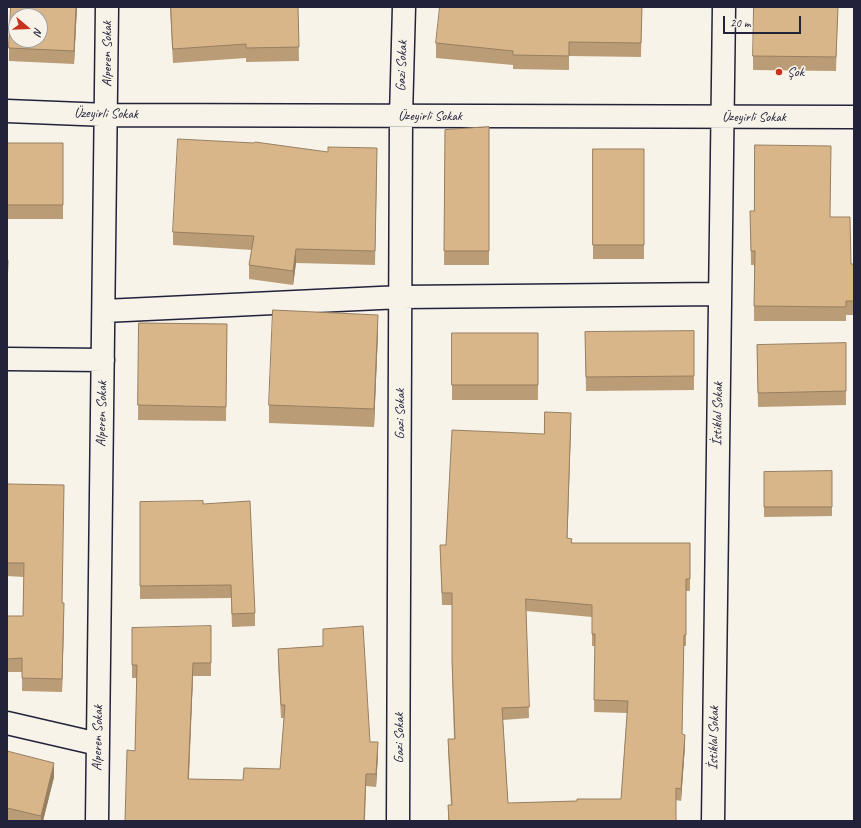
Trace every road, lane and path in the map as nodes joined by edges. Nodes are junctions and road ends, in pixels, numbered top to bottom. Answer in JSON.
{"nodes":[{"id":1,"x":107,"y":7,"type":"edge"},
{"id":2,"x":404,"y":7,"type":"edge"},
{"id":3,"x":724,"y":7,"type":"edge"},
{"id":4,"x":7,"y":111,"type":"edge"},
{"id":5,"x":107,"y":115,"type":"junction"},
{"id":6,"x":401,"y":116,"type":"junction"},
{"id":7,"x":722,"y":117,"type":"junction"},
{"id":8,"x":854,"y":117,"type":"edge"},
{"id":9,"x":720,"y":294,"type":"junction"},
{"id":10,"x":401,"y":297,"type":"junction"},
{"id":11,"x":104,"y":311,"type":"junction"},
{"id":12,"x":7,"y":360,"type":"edge"},
{"id":13,"x":103,"y":360,"type":"junction"},
{"id":14,"x":7,"y":723,"type":"edge"},
{"id":15,"x":98,"y":744,"type":"junction"},
{"id":16,"x":97,"y":821,"type":"edge"},
{"id":17,"x":398,"y":821,"type":"edge"},
{"id":18,"x":713,"y":821,"type":"edge"}],
"edges":[{"from":1,"to":5,"type":"street","name":"Alperen Sokak"},
{"from":2,"to":6,"type":"street","name":"Gazi Sokak"},
{"from":3,"to":7,"type":"street","name":"İstiklal Sokak"},
{"from":4,"to":5,"type":"street","name":"Üzeyirli Sokak"},
{"from":5,"to":6,"type":"street","name":"Üzeyirli Sokak"},
{"from":5,"to":11,"type":"street","name":"Alperen Sokak"},
{"from":6,"to":7,"type":"street","name":"Üzeyirli Sokak"},
{"from":6,"to":10,"type":"street","name":"Gazi Sokak"},
{"from":7,"to":8,"type":"street","name":"Üzeyirli Sokak"},
{"from":7,"to":9,"type":"street","name":"İstiklal Sokak"},
{"from":9,"to":10,"type":"street"},
{"from":9,"to":18,"type":"street","name":"İstiklal Sokak"},
{"from":10,"to":11,"type":"street"},
{"from":10,"to":17,"type":"street","name":"Gazi Sokak"},
{"from":11,"to":13,"type":"street","name":"Alperen Sokak"},
{"from":12,"to":13,"type":"street"},
{"from":13,"to":15,"type":"street","name":"Alperen Sokak"},
{"from":14,"to":15,"type":"street"},
{"from":15,"to":16,"type":"street","name":"Alperen Sokak"}]}
